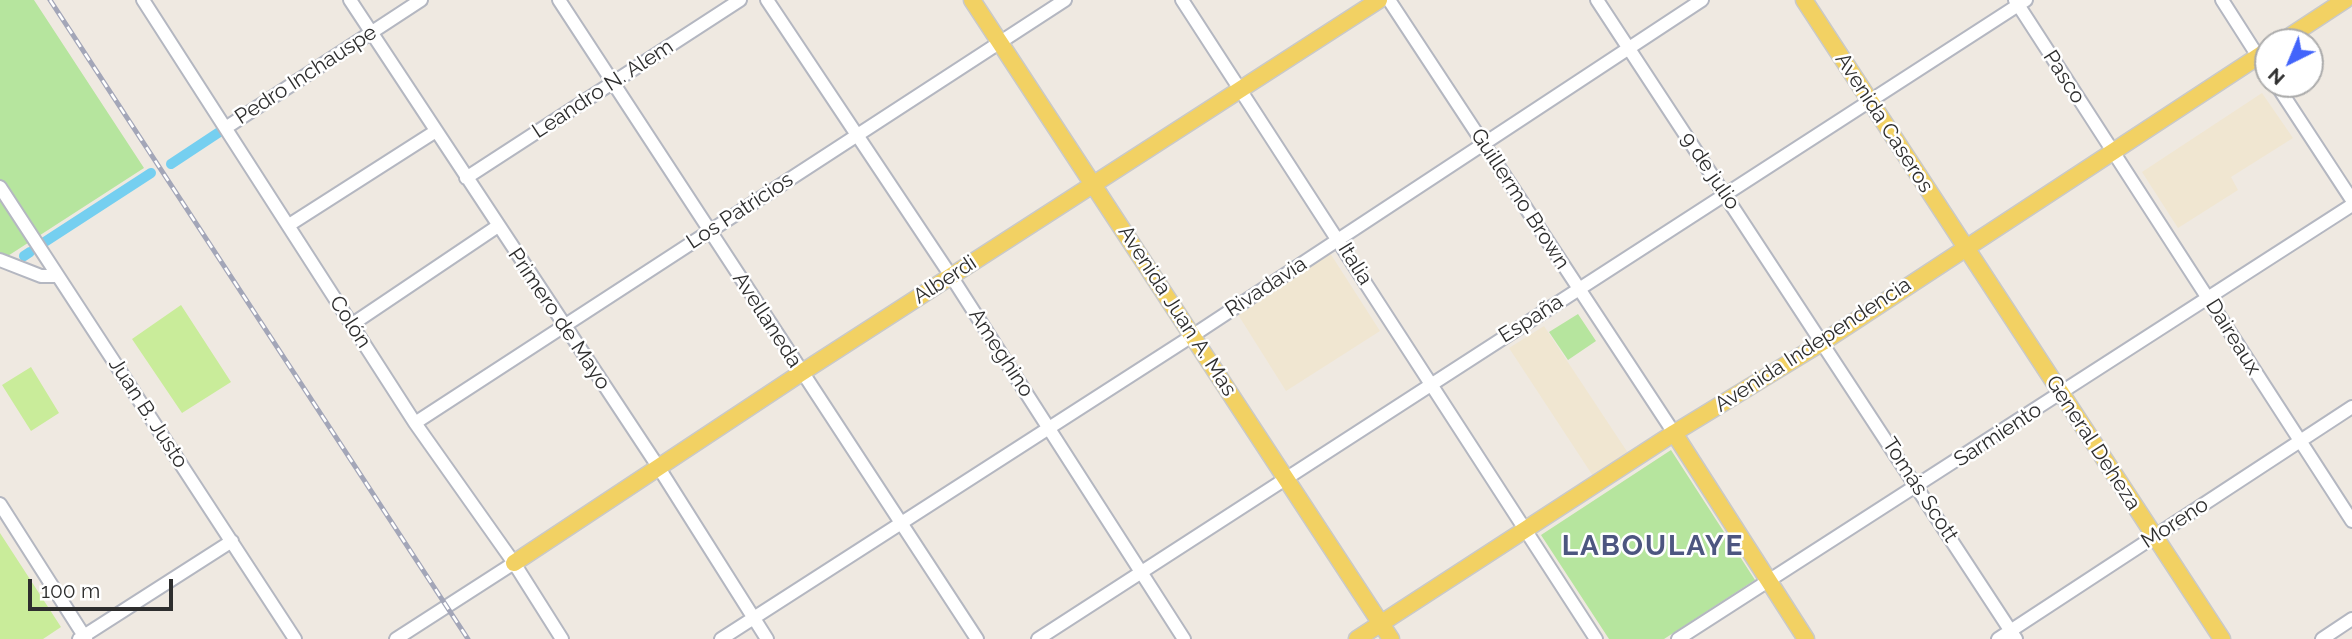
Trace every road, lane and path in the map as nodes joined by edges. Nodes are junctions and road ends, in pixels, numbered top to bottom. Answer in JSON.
{"nodes":[{"id":1,"x":143,"y":0,"type":"edge"},
{"id":2,"x":350,"y":0,"type":"edge"},
{"id":3,"x":421,"y":0,"type":"edge"},
{"id":4,"x":559,"y":0,"type":"edge"},
{"id":5,"x":740,"y":0,"type":"edge"},
{"id":6,"x":767,"y":0,"type":"edge"},
{"id":7,"x":972,"y":0,"type":"edge"},
{"id":8,"x":1065,"y":0,"type":"edge"},
{"id":9,"x":1182,"y":0,"type":"edge"},
{"id":10,"x":1379,"y":0,"type":"edge"},
{"id":11,"x":1389,"y":0,"type":"edge"},
{"id":12,"x":1597,"y":0,"type":"edge"},
{"id":13,"x":1702,"y":0,"type":"edge"},
{"id":14,"x":1804,"y":0,"type":"edge"},
{"id":15,"x":2221,"y":0,"type":"edge"},
{"id":16,"x":2345,"y":0,"type":"edge"},
{"id":17,"x":2020,"y":2,"type":"edge"},
{"id":18,"x":2302,"y":28,"type":"edge"},
{"id":19,"x":371,"y":32,"type":"junction"},
{"id":20,"x":1000,"y":42,"type":"junction"},
{"id":21,"x":2254,"y":42,"type":"edge"},
{"id":22,"x":1628,"y":49,"type":"junction"},
{"id":23,"x":2254,"y":59,"type":"edge"},
{"id":24,"x":614,"y":82,"type":"junction"},
{"id":25,"x":1241,"y":89,"type":"junction"},
{"id":26,"x":2285,"y":98,"type":"edge"},
{"id":27,"x":1870,"y":101,"type":"junction"},
{"id":28,"x":227,"y":127,"type":"junction"},
{"id":29,"x":436,"y":131,"type":"junction"},
{"id":30,"x":857,"y":136,"type":"junction"},
{"id":31,"x":1484,"y":145,"type":"junction"},
{"id":32,"x":2114,"y":153,"type":"junction"},
{"id":33,"x":466,"y":178,"type":"junction"},
{"id":34,"x":1094,"y":184,"type":"junction"},
{"id":35,"x":0,"y":187,"type":"edge"},
{"id":36,"x":1726,"y":196,"type":"junction"},
{"id":37,"x":2352,"y":203,"type":"edge"},
{"id":38,"x":289,"y":225,"type":"junction"},
{"id":39,"x":498,"y":226,"type":"junction"},
{"id":40,"x":709,"y":232,"type":"junction"},
{"id":41,"x":1339,"y":239,"type":"junction"},
{"id":42,"x":1965,"y":247,"type":"junction"},
{"id":43,"x":0,"y":260,"type":"edge"},
{"id":44,"x":58,"y":276,"type":"junction"},
{"id":45,"x":951,"y":276,"type":"junction"},
{"id":46,"x":1578,"y":290,"type":"junction"},
{"id":47,"x":2210,"y":299,"type":"junction"},
{"id":48,"x":351,"y":325,"type":"junction"},
{"id":49,"x":563,"y":327,"type":"junction"},
{"id":50,"x":1192,"y":336,"type":"junction"},
{"id":51,"x":1823,"y":342,"type":"junction"},
{"id":52,"x":801,"y":373,"type":"junction"},
{"id":53,"x":1430,"y":382,"type":"junction"},
{"id":54,"x":2061,"y":394,"type":"junction"},
{"id":55,"x":2352,"y":407,"type":"edge"},
{"id":56,"x":415,"y":423,"type":"junction"},
{"id":57,"x":1049,"y":428,"type":"junction"},
{"id":58,"x":1674,"y":433,"type":"junction"},
{"id":59,"x":2299,"y":441,"type":"junction"},
{"id":60,"x":659,"y":468,"type":"junction"},
{"id":61,"x":1287,"y":479,"type":"junction"},
{"id":62,"x":1918,"y":486,"type":"junction"},
{"id":63,"x":0,"y":504,"type":"edge"},
{"id":64,"x":2352,"y":521,"type":"edge"},
{"id":65,"x":902,"y":523,"type":"junction"},
{"id":66,"x":1526,"y":530,"type":"junction"},
{"id":67,"x":2154,"y":537,"type":"junction"},
{"id":68,"x":232,"y":541,"type":"junction"},
{"id":69,"x":514,"y":563,"type":"junction"},
{"id":70,"x":1141,"y":572,"type":"junction"},
{"id":71,"x":1769,"y":580,"type":"junction"},
{"id":72,"x":754,"y":618,"type":"junction"},
{"id":73,"x":2352,"y":619,"type":"edge"},
{"id":74,"x":1381,"y":623,"type":"junction"},
{"id":75,"x":2014,"y":635,"type":"edge"},
{"id":76,"x":83,"y":638,"type":"edge"},
{"id":77,"x":295,"y":639,"type":"edge"},
{"id":78,"x":396,"y":639,"type":"edge"},
{"id":79,"x":562,"y":639,"type":"edge"},
{"id":80,"x":721,"y":639,"type":"edge"},
{"id":81,"x":767,"y":639,"type":"edge"},
{"id":82,"x":977,"y":639,"type":"edge"},
{"id":83,"x":1038,"y":639,"type":"edge"},
{"id":84,"x":1184,"y":639,"type":"edge"},
{"id":85,"x":1357,"y":639,"type":"edge"},
{"id":86,"x":1391,"y":639,"type":"edge"},
{"id":87,"x":1596,"y":639,"type":"edge"},
{"id":88,"x":1678,"y":639,"type":"edge"},
{"id":89,"x":1806,"y":639,"type":"edge"},
{"id":90,"x":1997,"y":639,"type":"edge"},
{"id":91,"x":2222,"y":639,"type":"edge"},
{"id":92,"x":2322,"y":639,"type":"edge"}],
"edges":[{"from":1,"to":28,"type":"street","name":"Colón"},
{"from":2,"to":19,"type":"street","name":"Primero de Mayo"},
{"from":3,"to":19,"type":"street","name":"Pedro Inchauspe"},
{"from":4,"to":24,"type":"street","name":"Avellaneda"},
{"from":5,"to":24,"type":"street","name":"Leandro N. Alem"},
{"from":6,"to":30,"type":"street","name":"Ameghino"},
{"from":7,"to":20,"type":"main road","name":"Avenida Juan A. Mas"},
{"from":8,"to":20,"type":"street","name":"Los Patricios"},
{"from":9,"to":25,"type":"street","name":"Italia"},
{"from":10,"to":25,"type":"main road","name":"Alberdi"},
{"from":11,"to":31,"type":"street","name":"Guillermo Brown"},
{"from":12,"to":22,"type":"street","name":"9 de julio"},
{"from":13,"to":22,"type":"street","name":"Rivadavia"},
{"from":14,"to":27,"type":"main road","name":"Avenida Caseros"},
{"from":15,"to":21,"type":"street"},
{"from":16,"to":18,"type":"main road"},
{"from":17,"to":27,"type":"street","name":"España"},
{"from":17,"to":32,"type":"street","name":"Pasco"},
{"from":19,"to":28,"type":"street","name":"Pedro Inchauspe"},
{"from":19,"to":29,"type":"street","name":"Primero de Mayo"},
{"from":20,"to":30,"type":"street","name":"Los Patricios"},
{"from":20,"to":34,"type":"main road","name":"Avenida Juan A. Mas"},
{"from":22,"to":31,"type":"street","name":"Rivadavia"},
{"from":22,"to":36,"type":"street","name":"9 de julio"},
{"from":23,"to":32,"type":"main road","name":"Avenida Independencia"},
{"from":24,"to":33,"type":"street","name":"Leandro N. Alem"},
{"from":24,"to":40,"type":"street","name":"Avellaneda"},
{"from":25,"to":34,"type":"main road","name":"Alberdi"},
{"from":25,"to":41,"type":"street","name":"Italia"},
{"from":26,"to":37,"type":"street"},
{"from":27,"to":36,"type":"street","name":"España"},
{"from":27,"to":42,"type":"main road","name":"Avenida Caseros"},
{"from":28,"to":38,"type":"street","name":"Colón"},
{"from":29,"to":33,"type":"street","name":"Primero de Mayo"},
{"from":29,"to":38,"type":"street"},
{"from":30,"to":40,"type":"street","name":"Los Patricios"},
{"from":30,"to":45,"type":"street","name":"Ameghino"},
{"from":31,"to":41,"type":"street","name":"Rivadavia"},
{"from":31,"to":46,"type":"street","name":"Guillermo Brown"},
{"from":32,"to":42,"type":"main road","name":"Avenida Independencia"},
{"from":32,"to":47,"type":"street","name":"Daireaux"},
{"from":33,"to":39,"type":"street","name":"Primero de Mayo"},
{"from":34,"to":45,"type":"main road","name":"Alberdi"},
{"from":34,"to":50,"type":"main road","name":"Avenida Juan A. Mas"},
{"from":35,"to":44,"type":"street","name":"Juan B. Justo"},
{"from":36,"to":46,"type":"street","name":"España"},
{"from":36,"to":51,"type":"street","name":"9 de julio"},
{"from":37,"to":47,"type":"street","name":"Sarmiento"},
{"from":38,"to":48,"type":"street","name":"Colón"},
{"from":39,"to":48,"type":"street"},
{"from":39,"to":49,"type":"street","name":"Primero de Mayo"},
{"from":40,"to":49,"type":"street","name":"Los Patricios"},
{"from":40,"to":52,"type":"street","name":"Avellaneda"},
{"from":41,"to":50,"type":"street","name":"Rivadavia"},
{"from":41,"to":53,"type":"street","name":"Italia"},
{"from":42,"to":51,"type":"main road","name":"Avenida Independencia"},
{"from":42,"to":54,"type":"main road","name":"General Deheza"},
{"from":43,"to":44,"type":"street"},
{"from":44,"to":68,"type":"street","name":"Juan B. Justo"},
{"from":45,"to":52,"type":"main road","name":"Alberdi"},
{"from":45,"to":57,"type":"street","name":"Ameghino"},
{"from":46,"to":53,"type":"street","name":"España"},
{"from":46,"to":58,"type":"street","name":"Guillermo Brown"},
{"from":47,"to":54,"type":"street","name":"Sarmiento"},
{"from":47,"to":59,"type":"street","name":"Daireaux"},
{"from":48,"to":56,"type":"street","name":"Colón"},
{"from":49,"to":56,"type":"street","name":"Los Patricios"},
{"from":49,"to":60,"type":"street","name":"Primero de Mayo"},
{"from":50,"to":57,"type":"street","name":"Rivadavia"},
{"from":50,"to":61,"type":"main road","name":"Avenida Juan A. Mas"},
{"from":51,"to":58,"type":"main road","name":"Avenida Independencia"},
{"from":51,"to":62,"type":"street","name":"Tomás Scott"},
{"from":52,"to":60,"type":"main road","name":"Alberdi"},
{"from":52,"to":65,"type":"street","name":"Avellaneda"},
{"from":53,"to":61,"type":"street","name":"España"},
{"from":53,"to":66,"type":"street","name":"Italia"},
{"from":54,"to":62,"type":"street","name":"Sarmiento"},
{"from":54,"to":67,"type":"main road","name":"General Deheza"},
{"from":55,"to":59,"type":"street","name":"Moreno"},
{"from":56,"to":69,"type":"street","name":"Colón"},
{"from":57,"to":65,"type":"street","name":"Rivadavia"},
{"from":57,"to":70,"type":"street","name":"Ameghino"},
{"from":58,"to":66,"type":"main road","name":"Avenida Independencia"},
{"from":58,"to":71,"type":"main road"},
{"from":59,"to":64,"type":"street","name":"Daireaux"},
{"from":59,"to":67,"type":"street","name":"Moreno"},
{"from":60,"to":69,"type":"main road","name":"Alberdi"},
{"from":60,"to":72,"type":"street","name":"Primero de Mayo"},
{"from":61,"to":70,"type":"street","name":"España"},
{"from":61,"to":74,"type":"main road","name":"Avenida Juan A. Mas"},
{"from":62,"to":71,"type":"street","name":"Sarmiento"},
{"from":62,"to":75,"type":"street","name":"Tomás Scott"},
{"from":63,"to":76,"type":"street"},
{"from":65,"to":72,"type":"street","name":"Rivadavia"},
{"from":65,"to":82,"type":"street","name":"Avellaneda"},
{"from":66,"to":74,"type":"main road","name":"Avenida Independencia"},
{"from":66,"to":87,"type":"street","name":"Italia"},
{"from":67,"to":75,"type":"street","name":"Moreno"},
{"from":67,"to":91,"type":"main road","name":"General Deheza"},
{"from":68,"to":76,"type":"street"},
{"from":68,"to":77,"type":"street","name":"Juan B. Justo"},
{"from":69,"to":78,"type":"street"},
{"from":69,"to":79,"type":"street","name":"Colón"},
{"from":70,"to":83,"type":"street","name":"España"},
{"from":70,"to":84,"type":"street","name":"Ameghino"},
{"from":71,"to":88,"type":"street","name":"Sarmiento"},
{"from":71,"to":89,"type":"main road"},
{"from":72,"to":80,"type":"street","name":"Rivadavia"},
{"from":72,"to":81,"type":"street","name":"Primero de Mayo"},
{"from":73,"to":92,"type":"street"},
{"from":74,"to":85,"type":"main road","name":"Avenida Independencia"},
{"from":74,"to":86,"type":"main road","name":"Avenida Juan A. Mas"},
{"from":75,"to":90,"type":"street","name":"Moreno"}]}
